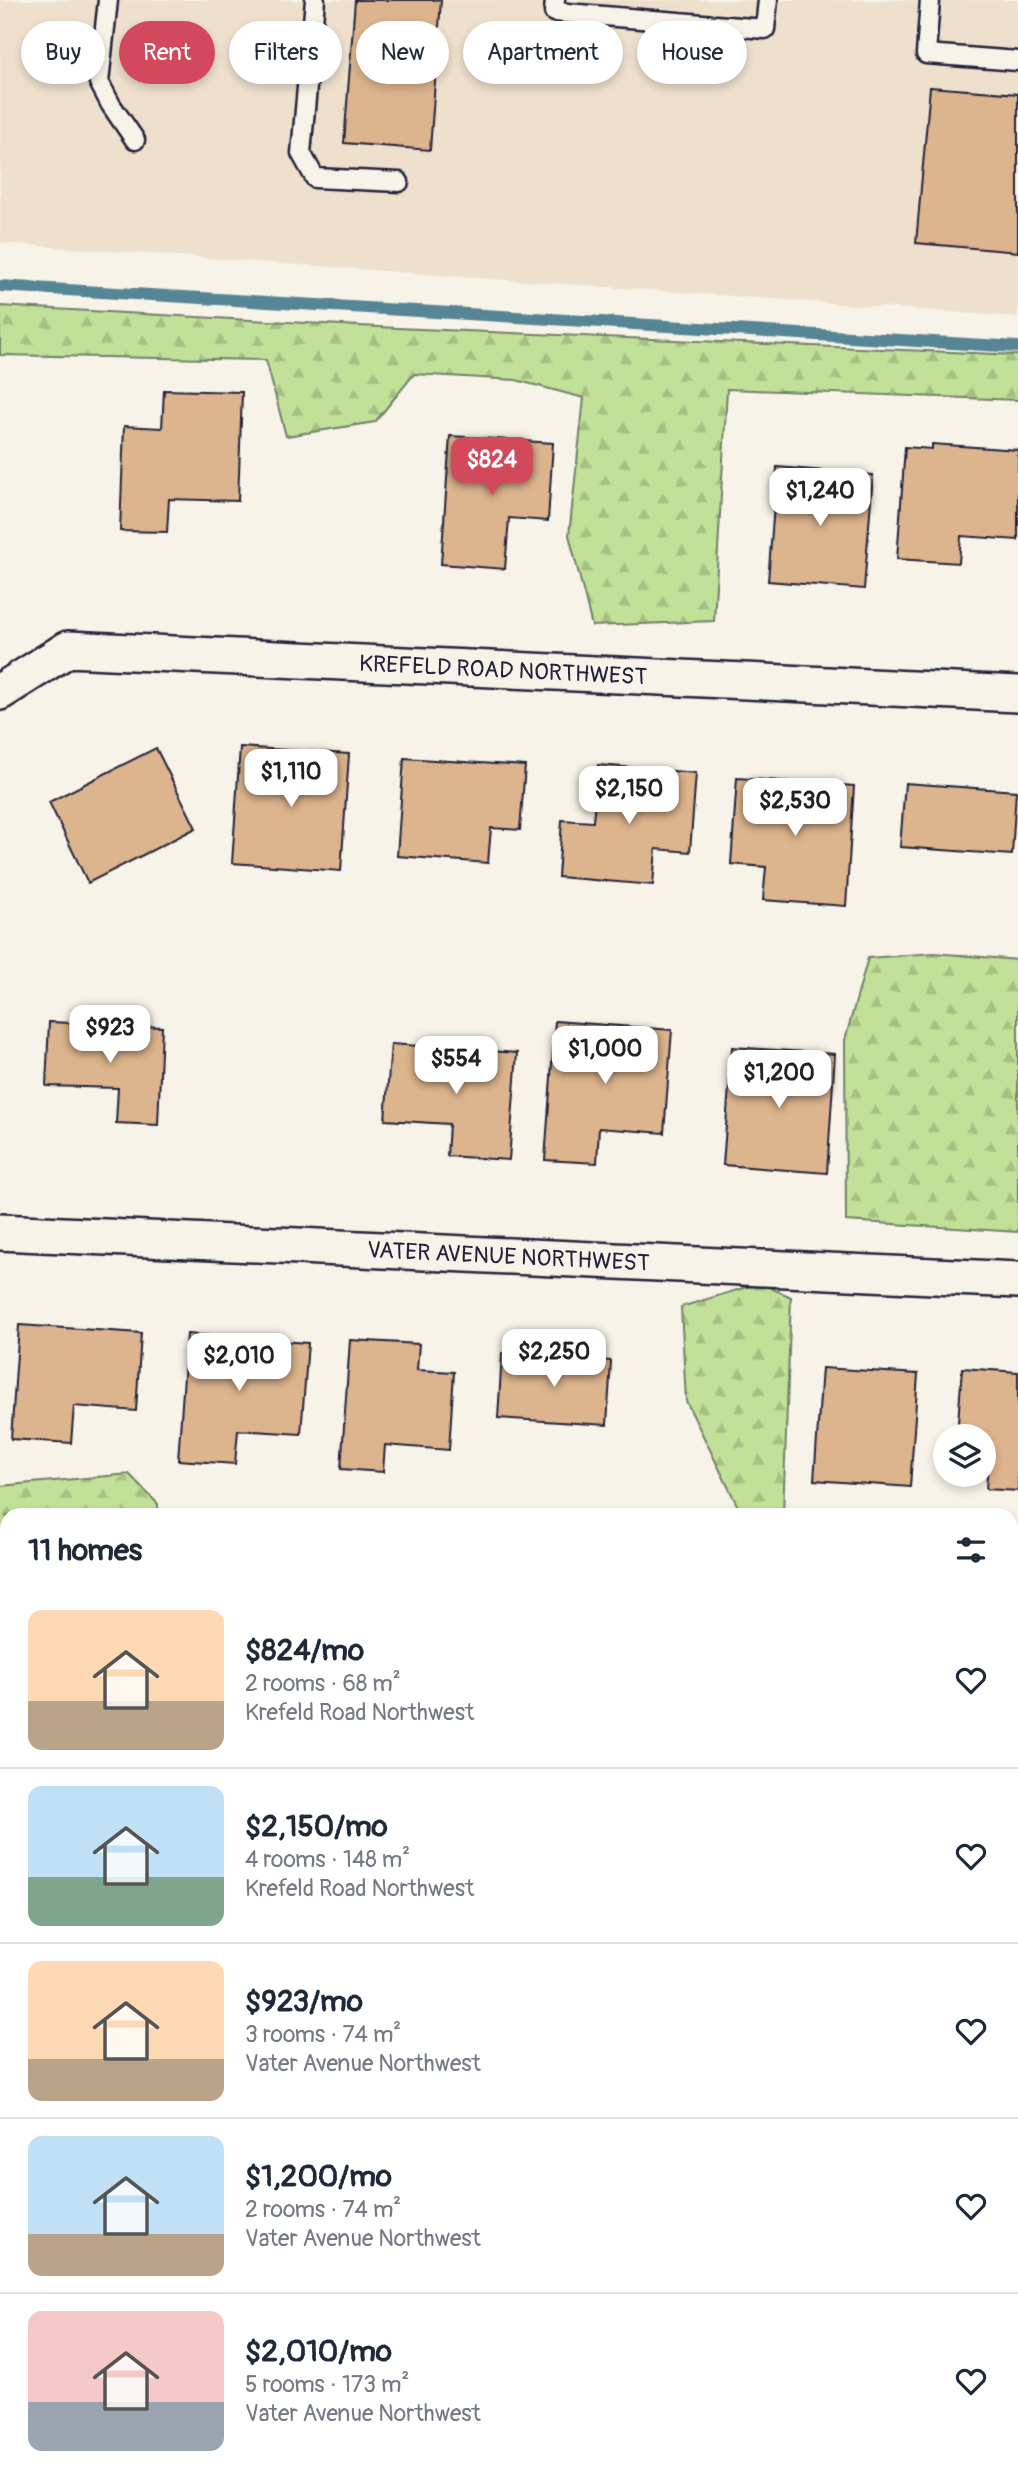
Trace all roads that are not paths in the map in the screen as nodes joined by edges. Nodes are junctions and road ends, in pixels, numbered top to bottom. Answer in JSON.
{"nodes":[{"id":1,"x":108,"y":0,"type":"edge"},
{"id":2,"x":315,"y":0,"type":"edge"},
{"id":3,"x":555,"y":0,"type":"edge"},
{"id":4,"x":768,"y":0,"type":"edge"},
{"id":5,"x":930,"y":0,"type":"edge"},
{"id":6,"x":1018,"y":61,"type":"edge"},
{"id":7,"x":135,"y":140,"type":"dead end"},
{"id":8,"x":399,"y":182,"type":"dead end"},
{"id":9,"x":0,"y":692,"type":"edge"},
{"id":10,"x":1018,"y":694,"type":"edge"},
{"id":11,"x":0,"y":1232,"type":"edge"},
{"id":12,"x":1018,"y":1279,"type":"edge"}],
"edges":[{"from":1,"to":7,"type":"lane"},
{"from":2,"to":8,"type":"lane"},
{"from":3,"to":4,"type":"lane"},
{"from":5,"to":6,"type":"lane"},
{"from":9,"to":10,"type":"street","name":"KREFELD ROAD NORTHWEST"},
{"from":11,"to":12,"type":"street","name":"VATER AVENUE NORTHWEST"}]}
